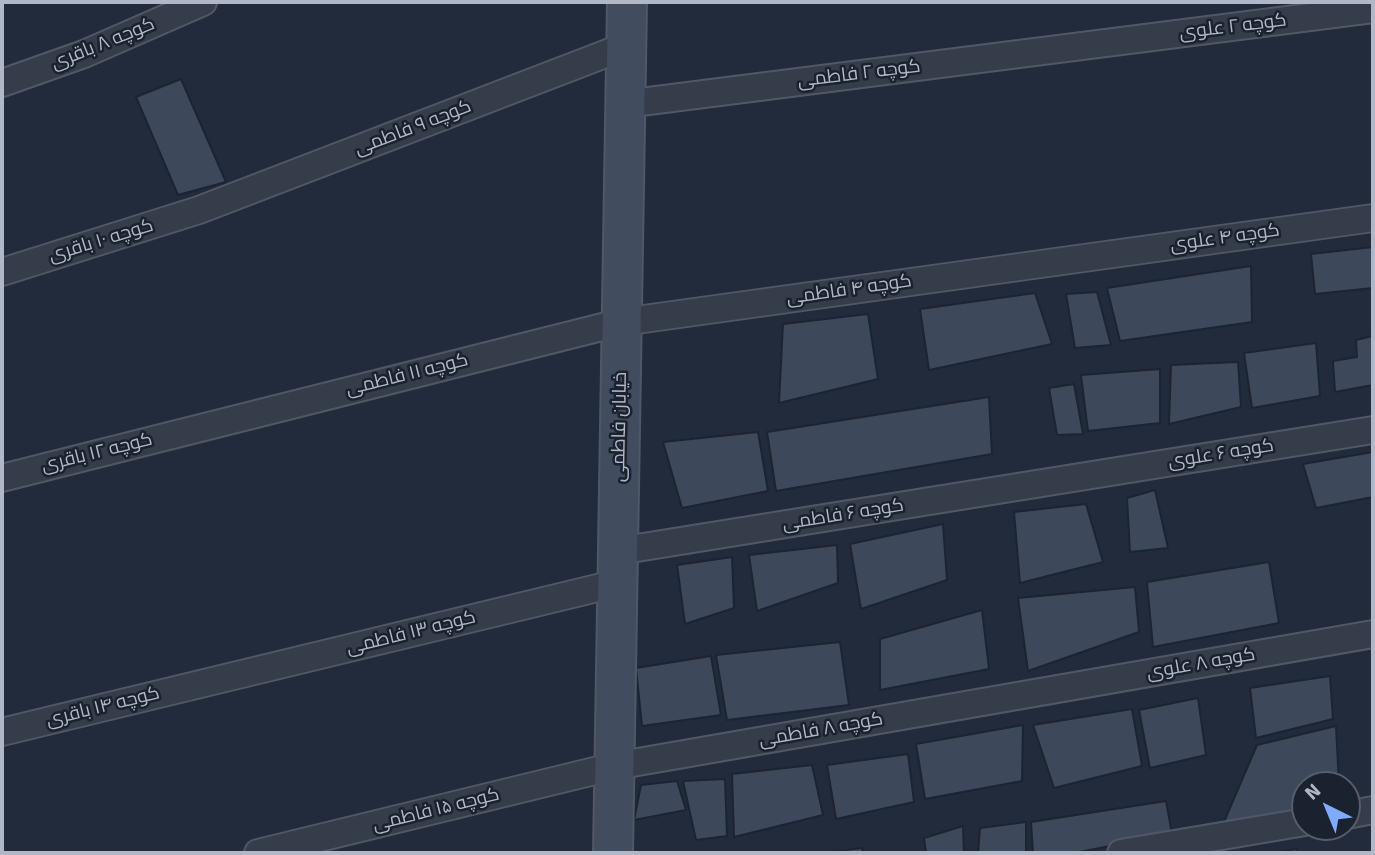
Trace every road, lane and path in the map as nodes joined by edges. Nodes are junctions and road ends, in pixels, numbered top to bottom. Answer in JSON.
{"nodes":[{"id":1,"x":203,"y":2,"type":"edge"},
{"id":2,"x":627,"y":2,"type":"edge"},
{"id":3,"x":1373,"y":9,"type":"edge"},
{"id":4,"x":1093,"y":45,"type":"joint"},
{"id":5,"x":626,"y":46,"type":"junction"},
{"id":6,"x":2,"y":83,"type":"edge"},
{"id":7,"x":625,"y":104,"type":"junction"},
{"id":8,"x":200,"y":210,"type":"joint"},
{"id":9,"x":1373,"y":218,"type":"edge"},
{"id":10,"x":1076,"y":259,"type":"joint"},
{"id":11,"x":2,"y":272,"type":"edge"},
{"id":12,"x":622,"y":321,"type":"junction"},
{"id":13,"x":193,"y":429,"type":"joint"},
{"id":14,"x":1373,"y":430,"type":"edge"},
{"id":15,"x":2,"y":478,"type":"edge"},
{"id":16,"x":1068,"y":479,"type":"joint"},
{"id":17,"x":618,"y":567,"type":"junction"},
{"id":18,"x":1373,"y":634,"type":"edge"},
{"id":19,"x":204,"y":683,"type":"joint"},
{"id":20,"x":1028,"y":694,"type":"joint"},
{"id":21,"x":2,"y":732,"type":"edge"},
{"id":22,"x":615,"y":766,"type":"junction"},
{"id":23,"x":1291,"y":824,"type":"edge"},
{"id":24,"x":258,"y":853,"type":"edge"},
{"id":25,"x":613,"y":853,"type":"edge"},
{"id":26,"x":1121,"y":853,"type":"edge"}],
"edges":[{"from":1,"to":6,"type":"street","name":"کوچه ۸ باقری"},
{"from":2,"to":5,"type":"street","name":"خیابان فاطمی"},
{"from":3,"to":4,"type":"street","name":"کوچه ۲ علوی"},
{"from":4,"to":7,"type":"street","name":"کوچه ۲ فاطمی"},
{"from":5,"to":7,"type":"street","name":"خیابان فاطمی"},
{"from":5,"to":8,"type":"street","name":"کوچه ۹ فاطمی"},
{"from":7,"to":12,"type":"street","name":"خیابان فاطمی"},
{"from":8,"to":11,"type":"street","name":"کوچه ۱۰ باقری"},
{"from":9,"to":10,"type":"street","name":"کوچه ۴ علوی"},
{"from":10,"to":12,"type":"street","name":"کوچه ۴ فاطمی"},
{"from":12,"to":13,"type":"street","name":"کوچه ۱۱ فاطمی"},
{"from":12,"to":17,"type":"street","name":"خیابان فاطمی"},
{"from":13,"to":15,"type":"street","name":"کوچه ۱۲ باقری"},
{"from":14,"to":16,"type":"street","name":"کوچه ۶ علوی"},
{"from":16,"to":17,"type":"street","name":"کوچه ۶ فاطمی"},
{"from":17,"to":19,"type":"street","name":"کوچه ۱۳ فاطمی"},
{"from":17,"to":22,"type":"street","name":"خیابان فاطمی"},
{"from":18,"to":20,"type":"street","name":"کوچه ۸ علوی"},
{"from":19,"to":21,"type":"street","name":"کوچه ۱۴ باقری"},
{"from":20,"to":22,"type":"street","name":"کوچه ۸ فاطمی"},
{"from":22,"to":24,"type":"street","name":"کوچه ۱۵ فاطمی"},
{"from":22,"to":25,"type":"street","name":"خیابان فاطمی"},
{"from":23,"to":26,"type":"street"}]}
